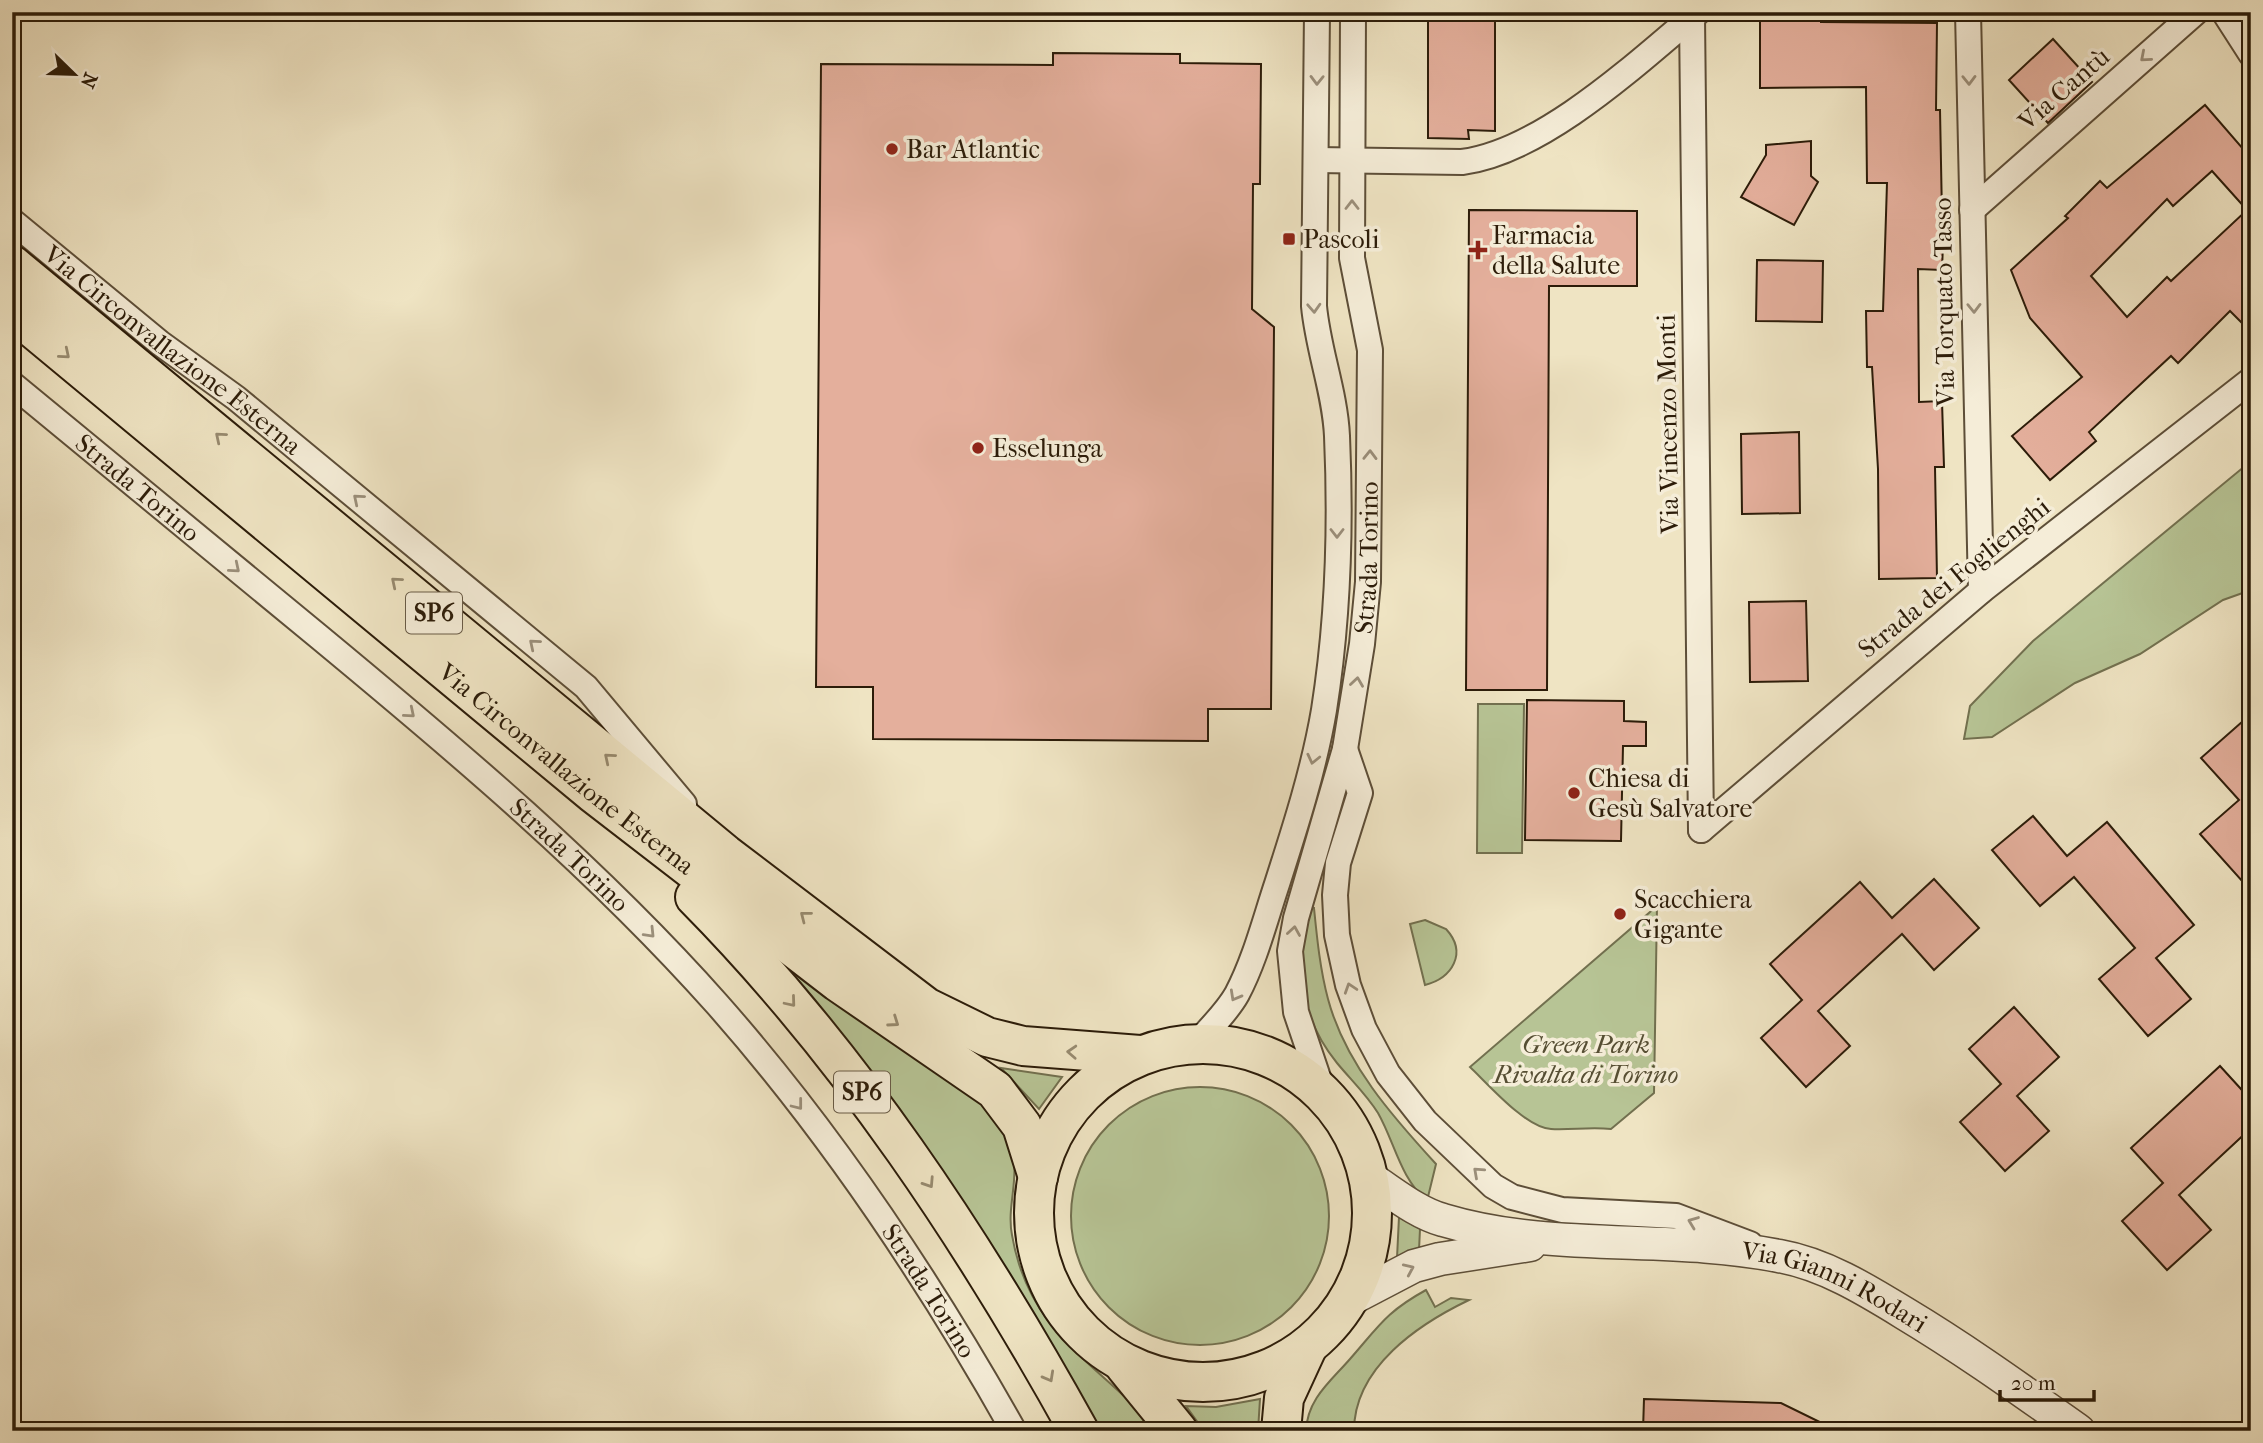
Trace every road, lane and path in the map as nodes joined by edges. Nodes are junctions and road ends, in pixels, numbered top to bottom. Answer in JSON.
{"nodes":[{"id":1,"x":1317,"y":12,"type":"edge"},
{"id":2,"x":1353,"y":12,"type":"edge"},
{"id":3,"x":1968,"y":12,"type":"edge"},
{"id":4,"x":2196,"y":12,"type":"edge"},
{"id":5,"x":2224,"y":12,"type":"edge"},
{"id":6,"x":1695,"y":15,"type":"edge"},
{"id":7,"x":2251,"y":54,"type":"edge"},
{"id":8,"x":1315,"y":160,"type":"junction"},
{"id":9,"x":1352,"y":160,"type":"junction"},
{"id":10,"x":1972,"y":210,"type":"junction"},
{"id":11,"x":12,"y":222,"type":"edge"},
{"id":12,"x":12,"y":265,"type":"edge"},
{"id":13,"x":12,"y":311,"type":"edge"},
{"id":14,"x":2251,"y":380,"type":"edge"},
{"id":15,"x":12,"y":384,"type":"edge"},
{"id":16,"x":1981,"y":591,"type":"junction"},
{"id":17,"x":1345,"y":749,"type":"junction"},
{"id":18,"x":593,"y":793,"type":"junction"},
{"id":19,"x":1701,"y":830,"type":"joint"},
{"id":20,"x":725,"y":854,"type":"junction"},
{"id":21,"x":1197,"y":1043,"type":"junction"},
{"id":22,"x":1140,"y":1055,"type":"junction"},
{"id":23,"x":1323,"y":1092,"type":"junction"},
{"id":24,"x":1038,"y":1177,"type":"junction"},
{"id":25,"x":1370,"y":1178,"type":"junction"},
{"id":26,"x":1555,"y":1241,"type":"junction"},
{"id":27,"x":1780,"y":1256,"type":"junction"},
{"id":28,"x":1349,"y":1300,"type":"junction"},
{"id":29,"x":1307,"y":1348,"type":"junction"},
{"id":30,"x":1122,"y":1362,"type":"junction"},
{"id":31,"x":1014,"y":1431,"type":"edge"},
{"id":32,"x":1079,"y":1431,"type":"edge"},
{"id":33,"x":1178,"y":1431,"type":"edge"},
{"id":34,"x":1281,"y":1431,"type":"edge"},
{"id":35,"x":2079,"y":1431,"type":"edge"}],
"edges":[{"from":1,"to":8,"type":"street","name":"Strada Torino","one_way":true},
{"from":2,"to":9,"type":"street","name":"Strada Torino"},
{"from":3,"to":10,"type":"street","name":"Via Torquato Tasso","one_way":true},
{"from":4,"to":10,"type":"street","name":"Via Cantù","one_way":true},
{"from":5,"to":7,"type":"street"},
{"from":6,"to":9,"type":"street"},
{"from":6,"to":19,"type":"street","name":"Via Vincenzo Monti"},
{"from":8,"to":9,"type":"street"},
{"from":8,"to":21,"type":"street","name":"Strada Torino","one_way":true},
{"from":17,"to":9,"type":"street","name":"Strada Torino","one_way":true},
{"from":10,"to":16,"type":"street","name":"Via Torquato Tasso","one_way":true},
{"from":20,"to":11,"type":"street","name":"Via Circonvallazione Esterna","one_way":true},
{"from":20,"to":12,"type":"main road","name":"Via Circonvallazione Esterna","number":"SP6","one_way":true},
{"from":13,"to":18,"type":"main road","name":"Via Circonvallazione Esterna","number":"SP6","one_way":true},
{"from":14,"to":16,"type":"street","name":"Strada dei Foglienghi"},
{"from":15,"to":31,"type":"street","name":"Strada Torino","one_way":true},
{"from":16,"to":19,"type":"street","name":"Strada dei Foglienghi"},
{"from":23,"to":17,"type":"street","name":"Strada Torino","one_way":true},
{"from":27,"to":17,"type":"street","one_way":true},
{"from":18,"to":24,"type":"main road","name":"Via Circonvallazione Esterna","number":"SP6","one_way":true},
{"from":18,"to":32,"type":"main road","number":"SP6","one_way":true},
{"from":22,"to":20,"type":"main road","name":"Via Circonvallazione Esterna","number":"SP6","one_way":true},
{"from":21,"to":22,"type":"main road","number":"SP6"},
{"from":21,"to":23,"type":"main road","number":"SP6"},
{"from":22,"to":24,"type":"main road","number":"SP6"},
{"from":23,"to":25,"type":"main road","number":"SP6"},
{"from":24,"to":30,"type":"main road","number":"SP6"},
{"from":25,"to":26,"type":"street","name":"Via Gianni Rodari"},
{"from":25,"to":28,"type":"main road","number":"SP6"},
{"from":26,"to":27,"type":"street","name":"Via Gianni Rodari"},
{"from":28,"to":26,"type":"street","name":"Via Gianni Rodari","one_way":true},
{"from":27,"to":35,"type":"street","name":"Via Gianni Rodari"},
{"from":28,"to":29,"type":"main road","number":"SP6"},
{"from":29,"to":30,"type":"main road","number":"SP6"},
{"from":29,"to":34,"type":"main road","number":"SP6"},
{"from":30,"to":33,"type":"main road","number":"SP6"}]}
